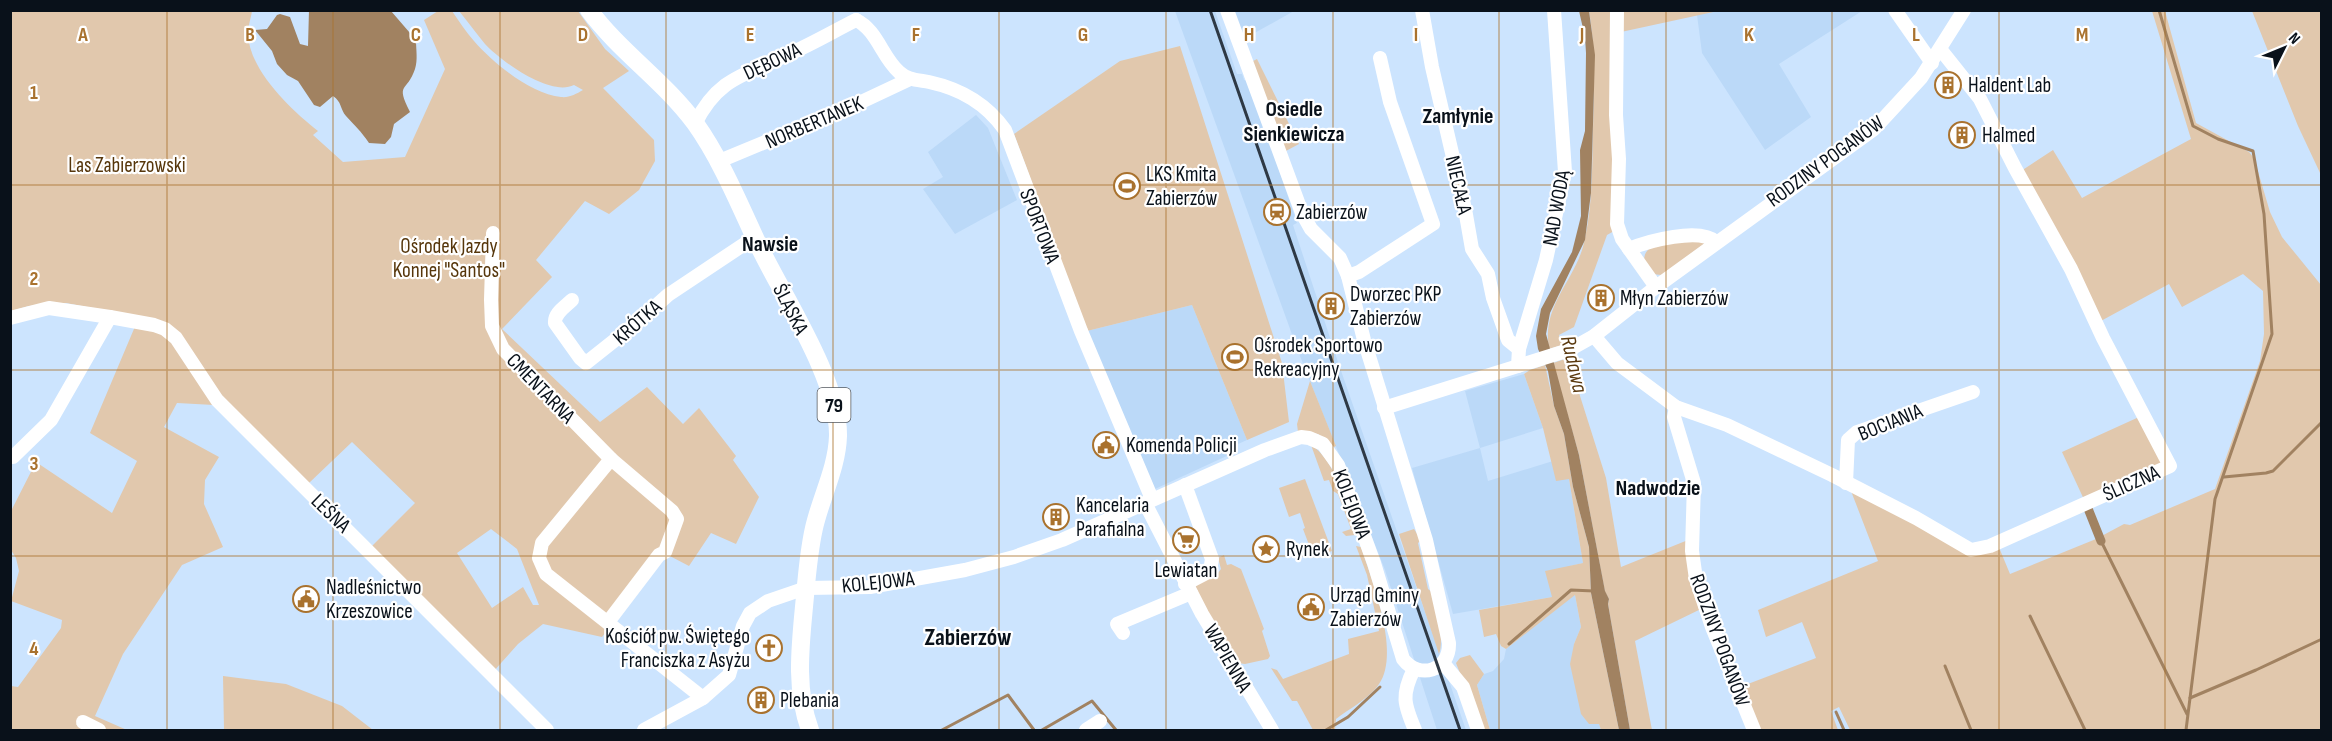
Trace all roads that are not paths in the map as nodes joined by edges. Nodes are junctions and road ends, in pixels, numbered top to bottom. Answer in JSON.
{"nodes":[{"id":1,"x":590,"y":10,"type":"edge"},
{"id":2,"x":1227,"y":10,"type":"edge"},
{"id":3,"x":1422,"y":10,"type":"edge"},
{"id":4,"x":1554,"y":10,"type":"edge"},
{"id":5,"x":1617,"y":10,"type":"edge"},
{"id":6,"x":1895,"y":10,"type":"edge"},
{"id":7,"x":1964,"y":10,"type":"edge"},
{"id":8,"x":854,"y":15,"type":"edge"},
{"id":9,"x":1941,"y":50,"type":"junction"},
{"id":10,"x":1380,"y":58,"type":"dead end"},
{"id":11,"x":1932,"y":63,"type":"junction"},
{"id":12,"x":910,"y":79,"type":"junction"},
{"id":13,"x":695,"y":124,"type":"junction"},
{"id":14,"x":717,"y":162,"type":"junction"},
{"id":15,"x":493,"y":233,"type":"dead end"},
{"id":16,"x":755,"y":237,"type":"junction"},
{"id":17,"x":1716,"y":242,"type":"junction"},
{"id":18,"x":1629,"y":249,"type":"junction"},
{"id":19,"x":1348,"y":276,"type":"junction"},
{"id":20,"x":1656,"y":287,"type":"junction"},
{"id":21,"x":572,"y":300,"type":"dead end"},
{"id":22,"x":110,"y":317,"type":"junction"},
{"id":23,"x":10,"y":318,"type":"edge"},
{"id":24,"x":1594,"y":336,"type":"junction"},
{"id":25,"x":1520,"y":349,"type":"junction"},
{"id":26,"x":1523,"y":364,"type":"junction"},
{"id":27,"x":1973,"y":392,"type":"dead end"},
{"id":28,"x":1676,"y":407,"type":"junction"},
{"id":29,"x":1384,"y":408,"type":"junction"},
{"id":30,"x":13,"y":457,"type":"dead end"},
{"id":31,"x":611,"y":459,"type":"junction"},
{"id":32,"x":1846,"y":483,"type":"junction"},
{"id":33,"x":1185,"y":485,"type":"junction"},
{"id":34,"x":1148,"y":501,"type":"junction"},
{"id":35,"x":806,"y":588,"type":"junction"},
{"id":36,"x":1188,"y":589,"type":"junction"},
{"id":37,"x":608,"y":622,"type":"junction"},
{"id":38,"x":1123,"y":633,"type":"dead end"},
{"id":39,"x":1443,"y":663,"type":"junction"},
{"id":40,"x":1414,"y":669,"type":"junction"},
{"id":41,"x":703,"y":698,"type":"junction"},
{"id":42,"x":1100,"y":721,"type":"dead end"},
{"id":43,"x":83,"y":722,"type":"dead end"},
{"id":44,"x":99,"y":730,"type":"edge"},
{"id":45,"x":547,"y":730,"type":"edge"},
{"id":46,"x":644,"y":730,"type":"edge"},
{"id":47,"x":810,"y":730,"type":"edge"},
{"id":48,"x":1086,"y":730,"type":"edge"},
{"id":49,"x":1272,"y":730,"type":"edge"},
{"id":50,"x":1415,"y":730,"type":"edge"},
{"id":51,"x":1478,"y":730,"type":"edge"},
{"id":52,"x":1754,"y":730,"type":"edge"}],
"edges":[{"from":1,"to":13,"type":"main road","name":"ŚLĄSKA","number":"79"},
{"from":2,"to":19,"type":"street"},
{"from":3,"to":25,"type":"street","name":"NIECAŁA"},
{"from":4,"to":25,"type":"street","name":"NAD WODĄ"},
{"from":5,"to":18,"type":"street"},
{"from":6,"to":11,"type":"street"},
{"from":7,"to":9,"type":"street","name":"RODZINY POGANÓW"},
{"from":8,"to":12,"type":"street"},
{"from":8,"to":13,"type":"street","name":"DĘBOWA"},
{"from":9,"to":11,"type":"street","name":"RODZINY POGANÓW"},
{"from":9,"to":32,"type":"street","name":"ŚLICZNA"},
{"from":10,"to":19,"type":"street"},
{"from":11,"to":17,"type":"street","name":"RODZINY POGANÓW"},
{"from":12,"to":14,"type":"street","name":"NORBERTANEK"},
{"from":12,"to":34,"type":"street","name":"SPORTOWA"},
{"from":13,"to":14,"type":"main road","name":"ŚLĄSKA","number":"79"},
{"from":14,"to":16,"type":"main road","name":"ŚLĄSKA","number":"79"},
{"from":15,"to":31,"type":"street","name":"CMENTARNA"},
{"from":16,"to":21,"type":"street","name":"KRÓTKA"},
{"from":16,"to":35,"type":"main road","name":"ŚLĄSKA","number":"79"},
{"from":17,"to":18,"type":"street"},
{"from":17,"to":20,"type":"street","name":"RODZINY POGANÓW"},
{"from":18,"to":20,"type":"street"},
{"from":19,"to":29,"type":"street"},
{"from":20,"to":24,"type":"street","name":"RODZINY POGANÓW"},
{"from":22,"to":23,"type":"street","name":"LEŚNA"},
{"from":22,"to":30,"type":"street"},
{"from":22,"to":45,"type":"street","name":"LEŚNA"},
{"from":24,"to":26,"type":"street","name":"RODZINY POGANÓW"},
{"from":24,"to":28,"type":"street"},
{"from":25,"to":26,"type":"street","name":"NAD WODĄ"},
{"from":26,"to":29,"type":"street","name":"RODZINY POGANÓW"},
{"from":27,"to":32,"type":"street","name":"BOCIANIA"},
{"from":28,"to":32,"type":"street"},
{"from":28,"to":52,"type":"street","name":"RODZINY POGANÓW"},
{"from":29,"to":39,"type":"street"},
{"from":31,"to":37,"type":"street","name":"CMENTARNA"},
{"from":31,"to":37,"type":"street"},
{"from":33,"to":34,"type":"street","name":"KOLEJOWA"},
{"from":33,"to":36,"type":"street"},
{"from":33,"to":40,"type":"street","name":"KOLEJOWA"},
{"from":34,"to":35,"type":"street","name":"KOLEJOWA"},
{"from":34,"to":36,"type":"street","name":"WAPIENNA"},
{"from":35,"to":41,"type":"street"},
{"from":35,"to":47,"type":"main road","number":"79"},
{"from":36,"to":38,"type":"street"},
{"from":36,"to":49,"type":"street","name":"WAPIENNA"},
{"from":37,"to":41,"type":"street"},
{"from":39,"to":40,"type":"street"},
{"from":39,"to":51,"type":"street"},
{"from":40,"to":50,"type":"street"},
{"from":41,"to":46,"type":"street"},
{"from":42,"to":48,"type":"street"},
{"from":43,"to":44,"type":"street"}]}
